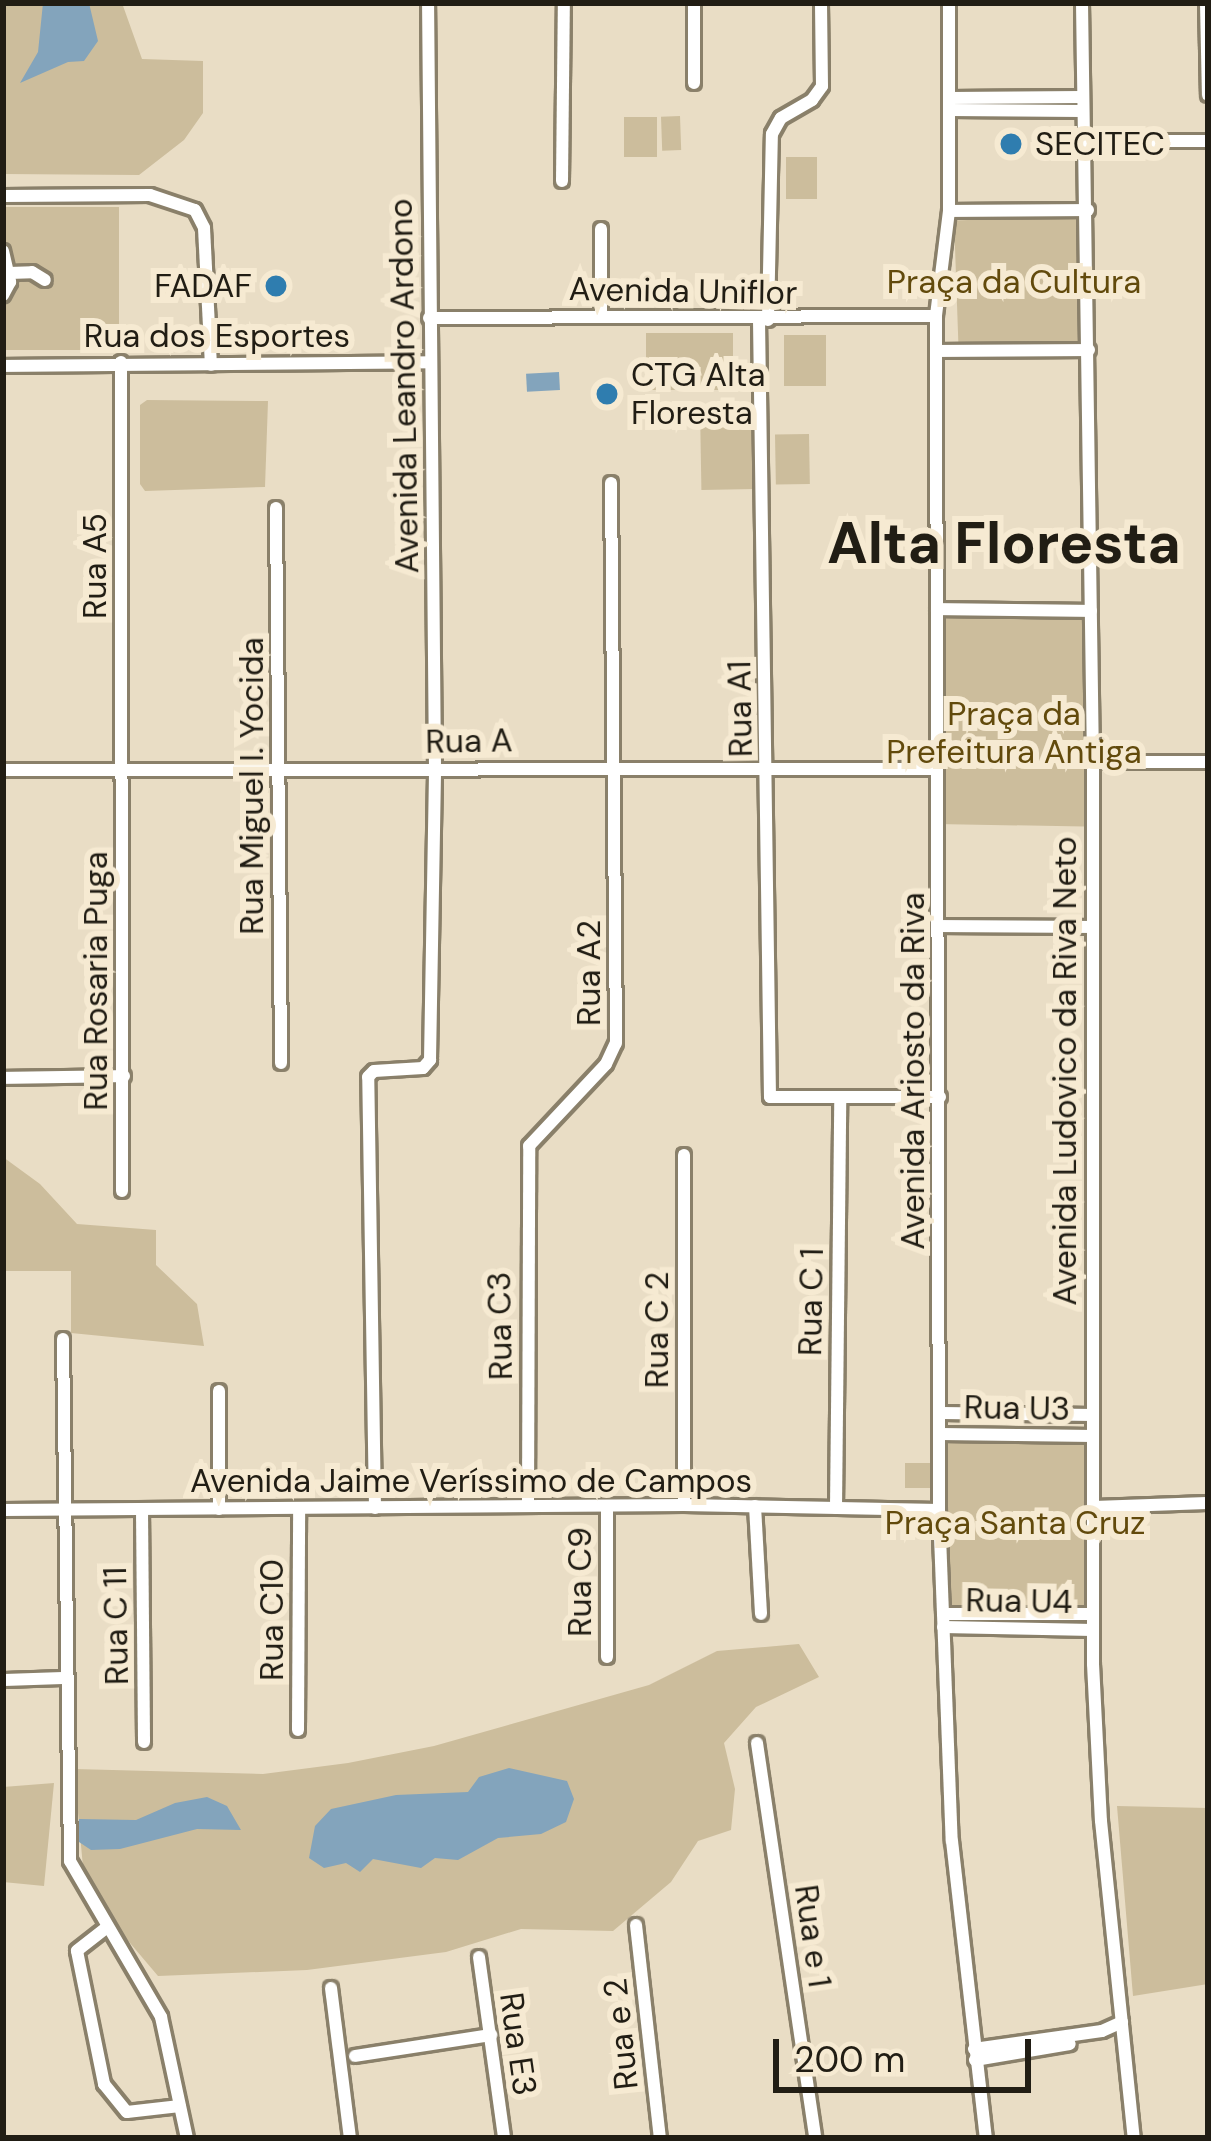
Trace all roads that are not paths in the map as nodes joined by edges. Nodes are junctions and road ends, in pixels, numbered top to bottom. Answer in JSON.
{"nodes":[{"id":1,"x":428,"y":3,"type":"edge"},
{"id":2,"x":564,"y":3,"type":"edge"},
{"id":3,"x":694,"y":3,"type":"edge"},
{"id":4,"x":820,"y":3,"type":"edge"},
{"id":5,"x":949,"y":3,"type":"edge"},
{"id":6,"x":1082,"y":3,"type":"edge"},
{"id":7,"x":1206,"y":3,"type":"edge"},
{"id":8,"x":694,"y":83,"type":"dead end"},
{"id":9,"x":1208,"y":95,"type":"edge"},
{"id":10,"x":950,"y":104,"type":"junction"},
{"id":11,"x":1083,"y":104,"type":"junction"},
{"id":12,"x":1086,"y":141,"type":"junction"},
{"id":13,"x":1208,"y":141,"type":"edge"},
{"id":14,"x":562,"y":182,"type":"dead end"},
{"id":15,"x":3,"y":196,"type":"edge"},
{"id":16,"x":1088,"y":210,"type":"junction"},
{"id":17,"x":950,"y":212,"type":"junction"},
{"id":18,"x":601,"y":229,"type":"dead end"},
{"id":19,"x":3,"y":251,"type":"edge"},
{"id":20,"x":9,"y":267,"type":"edge"},
{"id":21,"x":45,"y":280,"type":"dead end"},
{"id":22,"x":3,"y":295,"type":"edge"},
{"id":23,"x":601,"y":316,"type":"junction"},
{"id":24,"x":936,"y":316,"type":"junction"},
{"id":25,"x":429,"y":318,"type":"junction"},
{"id":26,"x":763,"y":320,"type":"junction"},
{"id":27,"x":1089,"y":350,"type":"junction"},
{"id":28,"x":938,"y":351,"type":"junction"},
{"id":29,"x":121,"y":362,"type":"junction"},
{"id":30,"x":430,"y":362,"type":"junction"},
{"id":31,"x":4,"y":364,"type":"edge"},
{"id":32,"x":211,"y":365,"type":"junction"},
{"id":33,"x":611,"y":483,"type":"dead end"},
{"id":34,"x":276,"y":508,"type":"dead end"},
{"id":35,"x":937,"y":609,"type":"junction"},
{"id":36,"x":1091,"y":611,"type":"junction"},
{"id":37,"x":1093,"y":762,"type":"junction"},
{"id":38,"x":1208,"y":762,"type":"edge"},
{"id":39,"x":616,"y":766,"type":"junction"},
{"id":40,"x":435,"y":768,"type":"junction"},
{"id":41,"x":768,"y":768,"type":"junction"},
{"id":42,"x":281,"y":769,"type":"junction"},
{"id":43,"x":936,"y":769,"type":"junction"},
{"id":44,"x":3,"y":770,"type":"edge"},
{"id":45,"x":123,"y":770,"type":"junction"},
{"id":46,"x":1091,"y":922,"type":"junction"},
{"id":47,"x":941,"y":923,"type":"junction"},
{"id":48,"x":280,"y":1063,"type":"dead end"},
{"id":49,"x":124,"y":1076,"type":"junction"},
{"id":50,"x":3,"y":1078,"type":"edge"},
{"id":51,"x":840,"y":1097,"type":"junction"},
{"id":52,"x":940,"y":1097,"type":"junction"},
{"id":53,"x":529,"y":1146,"type":"joint"},
{"id":54,"x":684,"y":1155,"type":"dead end"},
{"id":55,"x":122,"y":1191,"type":"dead end"},
{"id":56,"x":63,"y":1339,"type":"dead end"},
{"id":57,"x":219,"y":1391,"type":"dead end"},
{"id":58,"x":942,"y":1413,"type":"junction"},
{"id":59,"x":1093,"y":1414,"type":"junction"},
{"id":60,"x":941,"y":1434,"type":"junction"},
{"id":61,"x":1093,"y":1436,"type":"junction"},
{"id":62,"x":1208,"y":1503,"type":"edge"},
{"id":63,"x":684,"y":1505,"type":"junction"},
{"id":64,"x":528,"y":1506,"type":"junction"},
{"id":65,"x":755,"y":1506,"type":"junction"},
{"id":66,"x":607,"y":1507,"type":"junction"},
{"id":67,"x":1093,"y":1507,"type":"junction"},
{"id":68,"x":375,"y":1508,"type":"junction"},
{"id":69,"x":836,"y":1508,"type":"junction"},
{"id":70,"x":64,"y":1509,"type":"junction"},
{"id":71,"x":220,"y":1509,"type":"junction"},
{"id":72,"x":3,"y":1510,"type":"edge"},
{"id":73,"x":142,"y":1510,"type":"junction"},
{"id":74,"x":299,"y":1510,"type":"junction"},
{"id":75,"x":939,"y":1510,"type":"junction"},
{"id":76,"x":1093,"y":1613,"type":"junction"},
{"id":77,"x":761,"y":1614,"type":"dead end"},
{"id":78,"x":943,"y":1620,"type":"junction"},
{"id":79,"x":1016,"y":1621,"type":"junction"},
{"id":80,"x":1093,"y":1630,"type":"junction"},
{"id":81,"x":607,"y":1657,"type":"dead end"},
{"id":82,"x":64,"y":1678,"type":"junction"},
{"id":83,"x":3,"y":1679,"type":"edge"},
{"id":84,"x":298,"y":1730,"type":"dead end"},
{"id":85,"x":144,"y":1742,"type":"dead end"},
{"id":86,"x":757,"y":1743,"type":"dead end"},
{"id":87,"x":636,"y":1925,"type":"dead end"},
{"id":88,"x":106,"y":1928,"type":"junction"},
{"id":89,"x":478,"y":1957,"type":"dead end"},
{"id":90,"x":331,"y":1988,"type":"dead end"},
{"id":91,"x":1122,"y":2022,"type":"junction"},
{"id":92,"x":490,"y":2035,"type":"junction"},
{"id":93,"x":1123,"y":2045,"type":"junction"},
{"id":94,"x":974,"y":2055,"type":"junction"},
{"id":95,"x":356,"y":2056,"type":"dead end"},
{"id":96,"x":180,"y":2106,"type":"junction"},
{"id":97,"x":187,"y":2138,"type":"edge"},
{"id":98,"x":350,"y":2138,"type":"edge"},
{"id":99,"x":504,"y":2138,"type":"edge"},
{"id":100,"x":660,"y":2138,"type":"edge"},
{"id":101,"x":815,"y":2138,"type":"edge"},
{"id":102,"x":986,"y":2138,"type":"edge"},
{"id":103,"x":1135,"y":2138,"type":"edge"}],
"edges":[{"from":1,"to":25,"type":"street","name":"Avenida Leandro Ardono"},
{"from":2,"to":14,"type":"street"},
{"from":3,"to":8,"type":"street"},
{"from":4,"to":26,"type":"street","name":"Rua A1"},
{"from":5,"to":10,"type":"street","name":"Avenida Ariosto da Riva"},
{"from":6,"to":11,"type":"street","name":"Avenida Ludovico da Riva Neto"},
{"from":7,"to":9,"type":"street"},
{"from":10,"to":11,"type":"street"},
{"from":10,"to":17,"type":"street","name":"Avenida Ariosto da Riva"},
{"from":11,"to":12,"type":"street","name":"Avenida Ludovico da Riva Neto"},
{"from":12,"to":13,"type":"street"},
{"from":12,"to":16,"type":"street","name":"Avenida Ludovico da Riva Neto"},
{"from":15,"to":32,"type":"street"},
{"from":16,"to":17,"type":"street"},
{"from":16,"to":27,"type":"street","name":"Avenida Ludovico da Riva Neto"},
{"from":17,"to":24,"type":"street","name":"Avenida Ariosto da Riva"},
{"from":18,"to":23,"type":"street"},
{"from":19,"to":20,"type":"street"},
{"from":20,"to":21,"type":"street"},
{"from":20,"to":22,"type":"street"},
{"from":23,"to":25,"type":"street","name":"Avenida Uniflor"},
{"from":23,"to":26,"type":"street","name":"Avenida Uniflor"},
{"from":24,"to":26,"type":"street","name":"Avenida Uniflor"},
{"from":24,"to":28,"type":"street","name":"Avenida Ariosto da Riva"},
{"from":25,"to":30,"type":"street","name":"Avenida Leandro Ardono"},
{"from":26,"to":41,"type":"street","name":"Rua A1"},
{"from":27,"to":28,"type":"street"},
{"from":27,"to":36,"type":"street","name":"Avenida Ludovico da Riva Neto"},
{"from":28,"to":35,"type":"street","name":"Avenida Ariosto da Riva"},
{"from":29,"to":31,"type":"street","name":"Rua dos Esportes"},
{"from":29,"to":32,"type":"street","name":"Rua dos Esportes"},
{"from":29,"to":45,"type":"street","name":"Rua A5"},
{"from":30,"to":32,"type":"street","name":"Rua dos Esportes"},
{"from":30,"to":40,"type":"street","name":"Avenida Leandro Ardono"},
{"from":33,"to":39,"type":"street","name":"Rua A2"},
{"from":34,"to":42,"type":"street","name":"Rua Miguel I. Yocida"},
{"from":35,"to":36,"type":"street"},
{"from":35,"to":43,"type":"street","name":"Avenida Ariosto da Riva"},
{"from":36,"to":37,"type":"street","name":"Avenida Ludovico da Riva Neto"},
{"from":37,"to":38,"type":"street"},
{"from":37,"to":46,"type":"street","name":"Avenida Ludovico da Riva Neto"},
{"from":39,"to":40,"type":"street","name":"Rua A"},
{"from":39,"to":41,"type":"street","name":"Rua A"},
{"from":39,"to":53,"type":"street","name":"Rua A2"},
{"from":40,"to":42,"type":"street","name":"Rua A"},
{"from":40,"to":68,"type":"street","name":"Avenida Leandro Ardono"},
{"from":41,"to":43,"type":"street","name":"Rua A"},
{"from":41,"to":51,"type":"street","name":"Rua A1"},
{"from":42,"to":45,"type":"street","name":"Rua A"},
{"from":42,"to":48,"type":"street","name":"Rua Miguel I. Yocida"},
{"from":43,"to":47,"type":"street","name":"Avenida Ariosto da Riva"},
{"from":44,"to":45,"type":"street","name":"Rua A"},
{"from":45,"to":49,"type":"street","name":"Rua Rosaria Puga"},
{"from":46,"to":47,"type":"street"},
{"from":46,"to":59,"type":"street","name":"Avenida Ludovico da Riva Neto"},
{"from":47,"to":52,"type":"street","name":"Avenida Ariosto da Riva"},
{"from":49,"to":50,"type":"street"},
{"from":49,"to":55,"type":"street","name":"Rua Rosaria Puga"},
{"from":51,"to":52,"type":"street"},
{"from":51,"to":69,"type":"street","name":"Rua C 1"},
{"from":52,"to":58,"type":"street","name":"Avenida Ariosto da Riva"},
{"from":53,"to":64,"type":"street","name":"Rua C3"},
{"from":54,"to":63,"type":"street","name":"Rua C 2"},
{"from":56,"to":70,"type":"street"},
{"from":57,"to":71,"type":"street"},
{"from":58,"to":59,"type":"street","name":"Rua U3"},
{"from":58,"to":60,"type":"street","name":"Avenida Ariosto da Riva"},
{"from":59,"to":61,"type":"street","name":"Avenida Ludovico da Riva Neto"},
{"from":60,"to":61,"type":"street","name":"Rua U3"},
{"from":60,"to":75,"type":"street","name":"Avenida Ariosto da Riva"},
{"from":61,"to":67,"type":"street","name":"Avenida Ludovico da Riva Neto"},
{"from":62,"to":67,"type":"street"},
{"from":63,"to":65,"type":"street","name":"Avenida Jaime Veríssimo de Campos"},
{"from":63,"to":66,"type":"street","name":"Avenida Jaime Veríssimo de Campos"},
{"from":64,"to":66,"type":"street","name":"Avenida Jaime Veríssimo de Campos"},
{"from":64,"to":68,"type":"street","name":"Avenida Jaime Veríssimo de Campos"},
{"from":65,"to":69,"type":"street","name":"Avenida Jaime Veríssimo de Campos"},
{"from":65,"to":77,"type":"street"},
{"from":66,"to":81,"type":"street","name":"Rua C9"},
{"from":67,"to":76,"type":"street","name":"Avenida Ludovico da Riva Neto"},
{"from":68,"to":74,"type":"street","name":"Avenida Jaime Veríssimo de Campos"},
{"from":69,"to":75,"type":"street","name":"Avenida Jaime Veríssimo de Campos"},
{"from":70,"to":72,"type":"street","name":"Avenida Jaime Veríssimo de Campos"},
{"from":70,"to":73,"type":"street","name":"Avenida Jaime Veríssimo de Campos"},
{"from":70,"to":82,"type":"street"},
{"from":71,"to":73,"type":"street","name":"Avenida Jaime Veríssimo de Campos"},
{"from":71,"to":74,"type":"street","name":"Avenida Jaime Veríssimo de Campos"},
{"from":73,"to":85,"type":"street","name":"Rua C 11"},
{"from":74,"to":84,"type":"street","name":"Rua C10"},
{"from":75,"to":78,"type":"street","name":"Avenida Ariosto da Riva"},
{"from":76,"to":79,"type":"street","name":"Rua U4"},
{"from":76,"to":80,"type":"street","name":"Avenida Ludovico da Riva Neto"},
{"from":78,"to":79,"type":"street","name":"Rua U4"},
{"from":78,"to":94,"type":"street","name":"Avenida Ariosto da Riva"},
{"from":79,"to":80,"type":"street","name":"Rua U4"},
{"from":80,"to":91,"type":"street","name":"Avenida Ludovico da Riva Neto"},
{"from":82,"to":83,"type":"street"},
{"from":82,"to":88,"type":"street"},
{"from":86,"to":101,"type":"street","name":"Rua e 1"},
{"from":87,"to":100,"type":"street","name":"Rua e 2"},
{"from":88,"to":96,"type":"street"},
{"from":88,"to":96,"type":"street"},
{"from":89,"to":92,"type":"street","name":"Rua E3"},
{"from":90,"to":98,"type":"street"},
{"from":91,"to":93,"type":"street","name":"Avenida Ludovico da Riva Neto"},
{"from":91,"to":94,"type":"street"},
{"from":92,"to":95,"type":"street"},
{"from":92,"to":99,"type":"street","name":"Rua E3"},
{"from":93,"to":94,"type":"street"},
{"from":93,"to":103,"type":"street","name":"Avenida Ludovico da Riva Neto"},
{"from":94,"to":102,"type":"street","name":"Avenida Ariosto da Riva"},
{"from":96,"to":97,"type":"street"}]}
